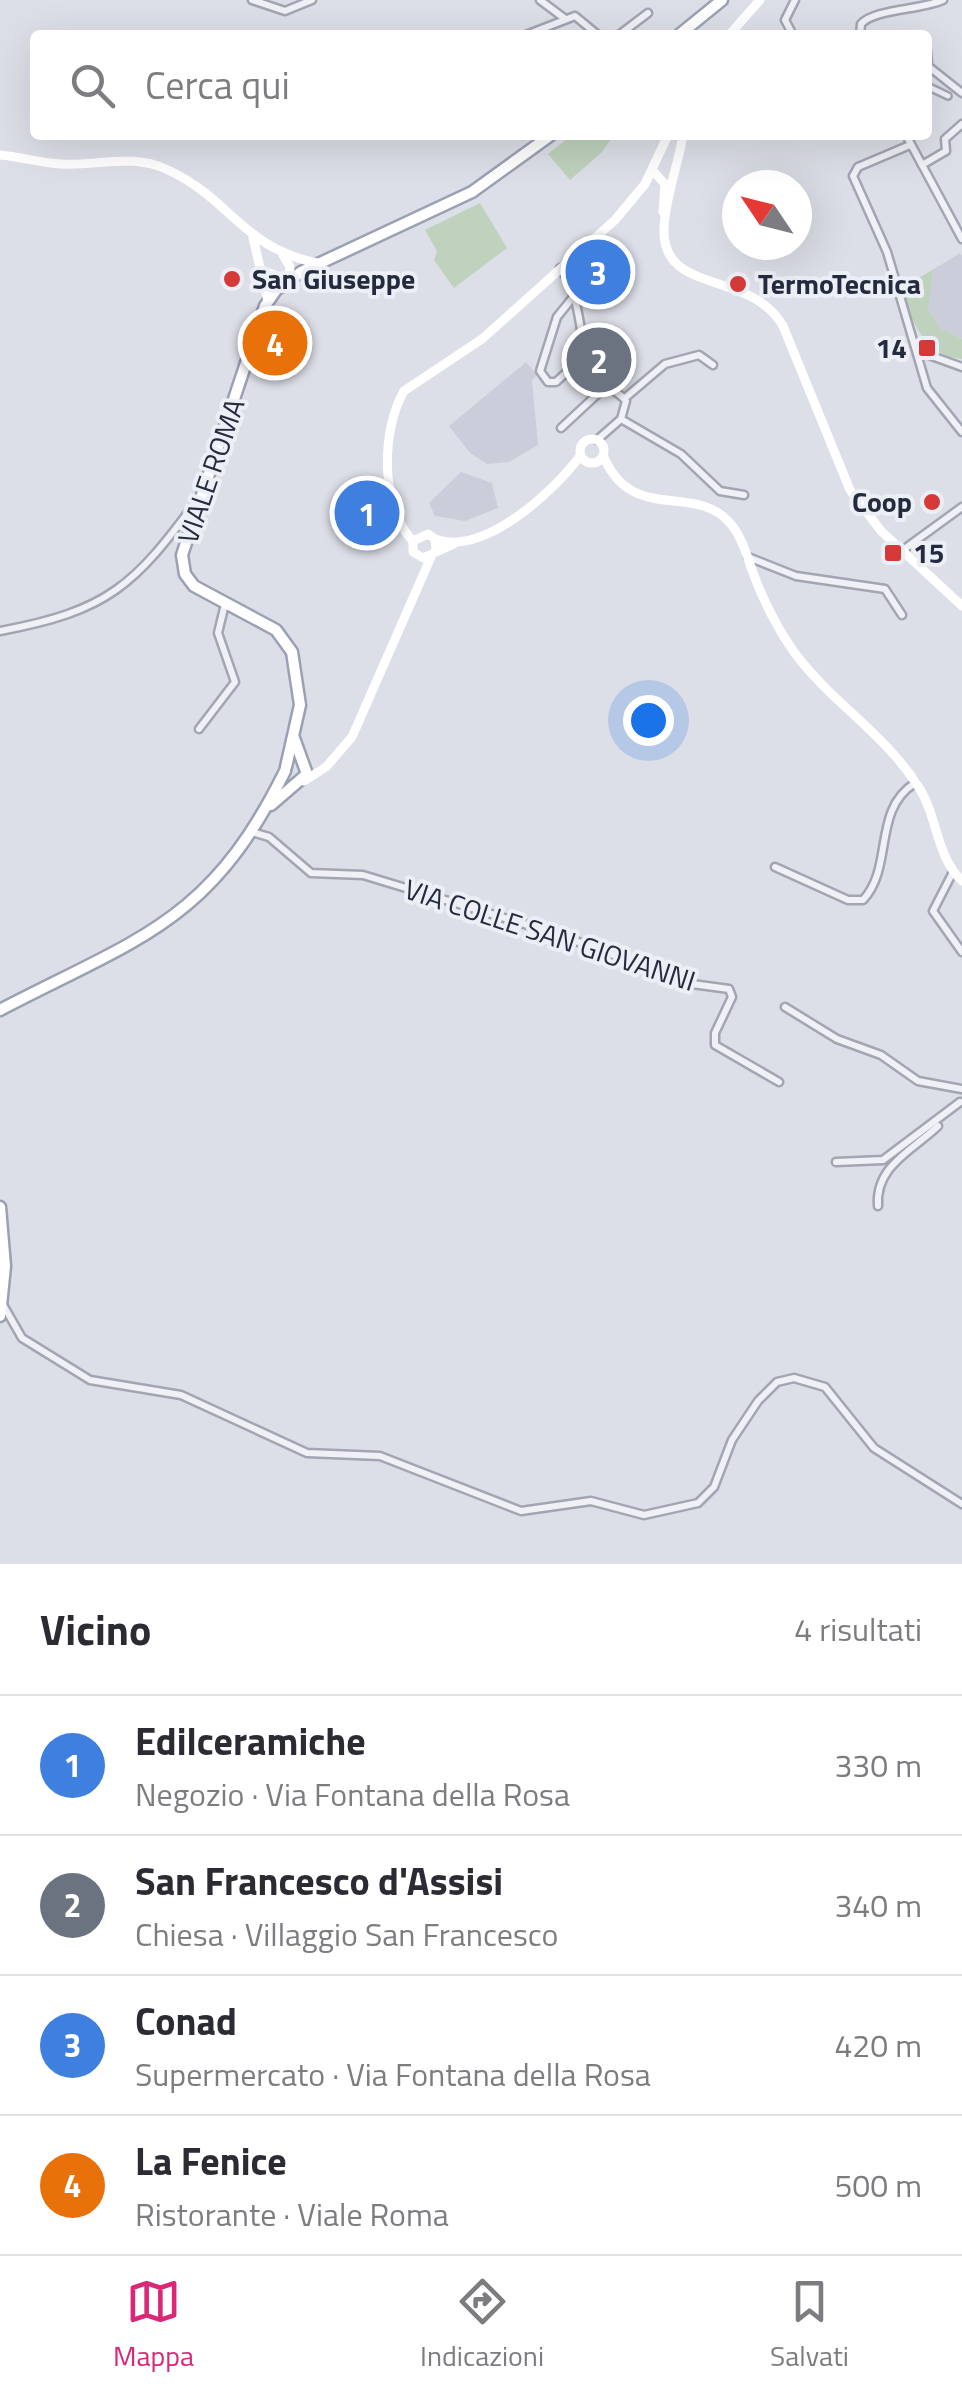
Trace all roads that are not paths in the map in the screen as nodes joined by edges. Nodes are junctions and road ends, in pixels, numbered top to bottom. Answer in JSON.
{"nodes":[{"id":1,"x":252,"y":0,"type":"edge"},
{"id":2,"x":312,"y":0,"type":"edge"},
{"id":3,"x":540,"y":0,"type":"edge"},
{"id":4,"x":722,"y":0,"type":"edge"},
{"id":5,"x":760,"y":0,"type":"edge"},
{"id":6,"x":795,"y":0,"type":"edge"},
{"id":7,"x":943,"y":0,"type":"edge"},
{"id":8,"x":648,"y":12,"type":"dead end"},
{"id":9,"x":564,"y":18,"type":"junction"},
{"id":10,"x":537,"y":30,"type":"edge"},
{"id":11,"x":593,"y":30,"type":"edge"},
{"id":12,"x":625,"y":30,"type":"edge"},
{"id":13,"x":685,"y":30,"type":"edge"},
{"id":14,"x":733,"y":30,"type":"edge"},
{"id":15,"x":791,"y":30,"type":"edge"},
{"id":16,"x":860,"y":30,"type":"edge"},
{"id":17,"x":932,"y":70,"type":"edge"},
{"id":18,"x":932,"y":88,"type":"edge"},
{"id":19,"x":962,"y":92,"type":"edge"},
{"id":20,"x":948,"y":96,"type":"dead end"},
{"id":21,"x":962,"y":124,"type":"edge"},
{"id":22,"x":544,"y":140,"type":"edge"},
{"id":23,"x":666,"y":140,"type":"edge"},
{"id":24,"x":682,"y":140,"type":"edge"},
{"id":25,"x":908,"y":140,"type":"edge"},
{"id":26,"x":910,"y":146,"type":"junction"},
{"id":27,"x":0,"y":155,"type":"edge"},
{"id":28,"x":922,"y":165,"type":"junction"},
{"id":29,"x":678,"y":168,"type":"junction"},
{"id":30,"x":652,"y":170,"type":"junction"},
{"id":31,"x":962,"y":216,"type":"edge"},
{"id":32,"x":665,"y":220,"type":"junction"},
{"id":33,"x":954,"y":225,"type":"junction"},
{"id":34,"x":253,"y":238,"type":"junction"},
{"id":35,"x":962,"y":240,"type":"edge"},
{"id":36,"x":283,"y":255,"type":"junction"},
{"id":37,"x":317,"y":263,"type":"junction"},
{"id":38,"x":560,"y":268,"type":"junction"},
{"id":39,"x":261,"y":270,"type":"junction"},
{"id":40,"x":288,"y":280,"type":"junction"},
{"id":41,"x":574,"y":294,"type":"junction"},
{"id":42,"x":268,"y":301,"type":"junction"},
{"id":43,"x":586,"y":354,"type":"junction"},
{"id":44,"x":919,"y":355,"type":"junction"},
{"id":45,"x":713,"y":366,"type":"dead end"},
{"id":46,"x":961,"y":368,"type":"edge"},
{"id":47,"x":604,"y":388,"type":"junction"},
{"id":48,"x":625,"y":398,"type":"junction"},
{"id":49,"x":621,"y":419,"type":"junction"},
{"id":50,"x":561,"y":428,"type":"dead end"},
{"id":51,"x":962,"y":432,"type":"edge"},
{"id":52,"x":594,"y":453,"type":"junction"},
{"id":53,"x":744,"y":496,"type":"dead end"},
{"id":54,"x":199,"y":498,"type":"junction"},
{"id":55,"x":962,"y":507,"type":"edge"},
{"id":56,"x":435,"y":539,"type":"junction"},
{"id":57,"x":416,"y":542,"type":"junction"},
{"id":58,"x":456,"y":543,"type":"junction"},
{"id":59,"x":902,"y":551,"type":"junction"},
{"id":60,"x":433,"y":554,"type":"junction"},
{"id":61,"x":747,"y":556,"type":"junction"},
{"id":62,"x":420,"y":576,"type":"junction"},
{"id":63,"x":225,"y":604,"type":"junction"},
{"id":64,"x":962,"y":606,"type":"edge"},
{"id":65,"x":902,"y":616,"type":"dead end"},
{"id":66,"x":0,"y":632,"type":"edge"},
{"id":67,"x":199,"y":729,"type":"dead end"},
{"id":68,"x":294,"y":737,"type":"junction"},
{"id":69,"x":332,"y":760,"type":"junction"},
{"id":70,"x":305,"y":765,"type":"junction"},
{"id":71,"x":286,"y":769,"type":"junction"},
{"id":72,"x":300,"y":782,"type":"junction"},
{"id":73,"x":916,"y":783,"type":"junction"},
{"id":74,"x":262,"y":814,"type":"junction"},
{"id":75,"x":252,"y":832,"type":"junction"},
{"id":76,"x":775,"y":867,"type":"dead end"},
{"id":77,"x":953,"y":872,"type":"junction"},
{"id":78,"x":962,"y":881,"type":"edge"},
{"id":79,"x":962,"y":952,"type":"edge"},
{"id":80,"x":785,"y":1007,"type":"dead end"},
{"id":81,"x":0,"y":1010,"type":"edge"},
{"id":82,"x":779,"y":1082,"type":"dead end"},
{"id":83,"x":962,"y":1090,"type":"edge"},
{"id":84,"x":961,"y":1100,"type":"edge"},
{"id":85,"x":836,"y":1162,"type":"dead end"},
{"id":86,"x":878,"y":1206,"type":"dead end"},
{"id":87,"x":0,"y":1208,"type":"edge"},
{"id":88,"x":1,"y":1218,"type":"edge"},
{"id":89,"x":2,"y":1302,"type":"edge"},
{"id":90,"x":0,"y":1316,"type":"edge"},
{"id":91,"x":962,"y":1504,"type":"edge"}],
"edges":[{"from":1,"to":2,"type":"street"},
{"from":3,"to":9,"type":"street"},
{"from":4,"to":13,"type":"main road"},
{"from":5,"to":14,"type":"main road"},
{"from":6,"to":15,"type":"street"},
{"from":7,"to":16,"type":"street"},
{"from":8,"to":12,"type":"street"},
{"from":9,"to":10,"type":"street"},
{"from":9,"to":11,"type":"street"},
{"from":17,"to":19,"type":"street"},
{"from":18,"to":20,"type":"street"},
{"from":21,"to":28,"type":"street"},
{"from":22,"to":37,"type":"main road","name":"VIALE ROMA"},
{"from":23,"to":29,"type":"main road"},
{"from":23,"to":30,"type":"main road"},
{"from":24,"to":29,"type":"main road"},
{"from":25,"to":26,"type":"street"},
{"from":26,"to":28,"type":"street"},
{"from":26,"to":44,"type":"street"},
{"from":27,"to":34,"type":"main road"},
{"from":28,"to":33,"type":"street"},
{"from":29,"to":32,"type":"main road"},
{"from":30,"to":32,"type":"main road"},
{"from":30,"to":38,"type":"main road"},
{"from":31,"to":33,"type":"street"},
{"from":32,"to":59,"type":"main road"},
{"from":33,"to":35,"type":"street"},
{"from":34,"to":36,"type":"main road"},
{"from":34,"to":39,"type":"main road"},
{"from":36,"to":37,"type":"main road"},
{"from":36,"to":40,"type":"main road"},
{"from":37,"to":40,"type":"main road","name":"VIALE ROMA"},
{"from":38,"to":41,"type":"street"},
{"from":38,"to":57,"type":"main road"},
{"from":39,"to":40,"type":"main road"},
{"from":39,"to":42,"type":"main road"},
{"from":40,"to":42,"type":"main road","name":"VIALE ROMA"},
{"from":41,"to":43,"type":"street"},
{"from":41,"to":43,"type":"street"},
{"from":42,"to":54,"type":"main road","name":"VIALE ROMA"},
{"from":43,"to":47,"type":"street"},
{"from":44,"to":46,"type":"street"},
{"from":44,"to":51,"type":"street"},
{"from":45,"to":48,"type":"street"},
{"from":47,"to":48,"type":"street"},
{"from":47,"to":50,"type":"street"},
{"from":48,"to":49,"type":"street"},
{"from":49,"to":52,"type":"street"},
{"from":49,"to":53,"type":"street"},
{"from":52,"to":58,"type":"main road"},
{"from":52,"to":61,"type":"main road"},
{"from":54,"to":63,"type":"main road","name":"VIALE ROMA"},
{"from":54,"to":66,"type":"street"},
{"from":55,"to":59,"type":"street"},
{"from":56,"to":57,"type":"main road"},
{"from":56,"to":58,"type":"main road"},
{"from":56,"to":60,"type":"main road"},
{"from":57,"to":60,"type":"main road"},
{"from":57,"to":62,"type":"main road"},
{"from":58,"to":60,"type":"main road"},
{"from":59,"to":64,"type":"main road"},
{"from":60,"to":62,"type":"main road"},
{"from":61,"to":65,"type":"street"},
{"from":61,"to":73,"type":"main road"},
{"from":62,"to":69,"type":"main road"},
{"from":63,"to":67,"type":"street"},
{"from":63,"to":68,"type":"main road","name":"VIALE ROMA"},
{"from":68,"to":70,"type":"main road","name":"VIALE ROMA"},
{"from":68,"to":71,"type":"main road","name":"VIALE ROMA"},
{"from":69,"to":70,"type":"main road"},
{"from":69,"to":72,"type":"main road"},
{"from":70,"to":71,"type":"main road"},
{"from":70,"to":72,"type":"main road","name":"VIALE ROMA"},
{"from":71,"to":72,"type":"main road"},
{"from":71,"to":74,"type":"main road","name":"VIALE ROMA"},
{"from":72,"to":74,"type":"main road","name":"VIALE ROMA"},
{"from":73,"to":76,"type":"street"},
{"from":73,"to":77,"type":"main road"},
{"from":74,"to":75,"type":"main road","name":"VIALE ROMA"},
{"from":75,"to":81,"type":"main road","name":"VIALE ROMA"},
{"from":75,"to":82,"type":"street","name":"VIA COLLE SAN GIOVANNI"},
{"from":77,"to":78,"type":"main road"},
{"from":77,"to":79,"type":"street"},
{"from":80,"to":83,"type":"street"},
{"from":84,"to":85,"type":"street"},
{"from":84,"to":86,"type":"street"},
{"from":87,"to":88,"type":"main road"},
{"from":88,"to":89,"type":"main road"},
{"from":89,"to":90,"type":"main road"},
{"from":89,"to":91,"type":"street"}]}
